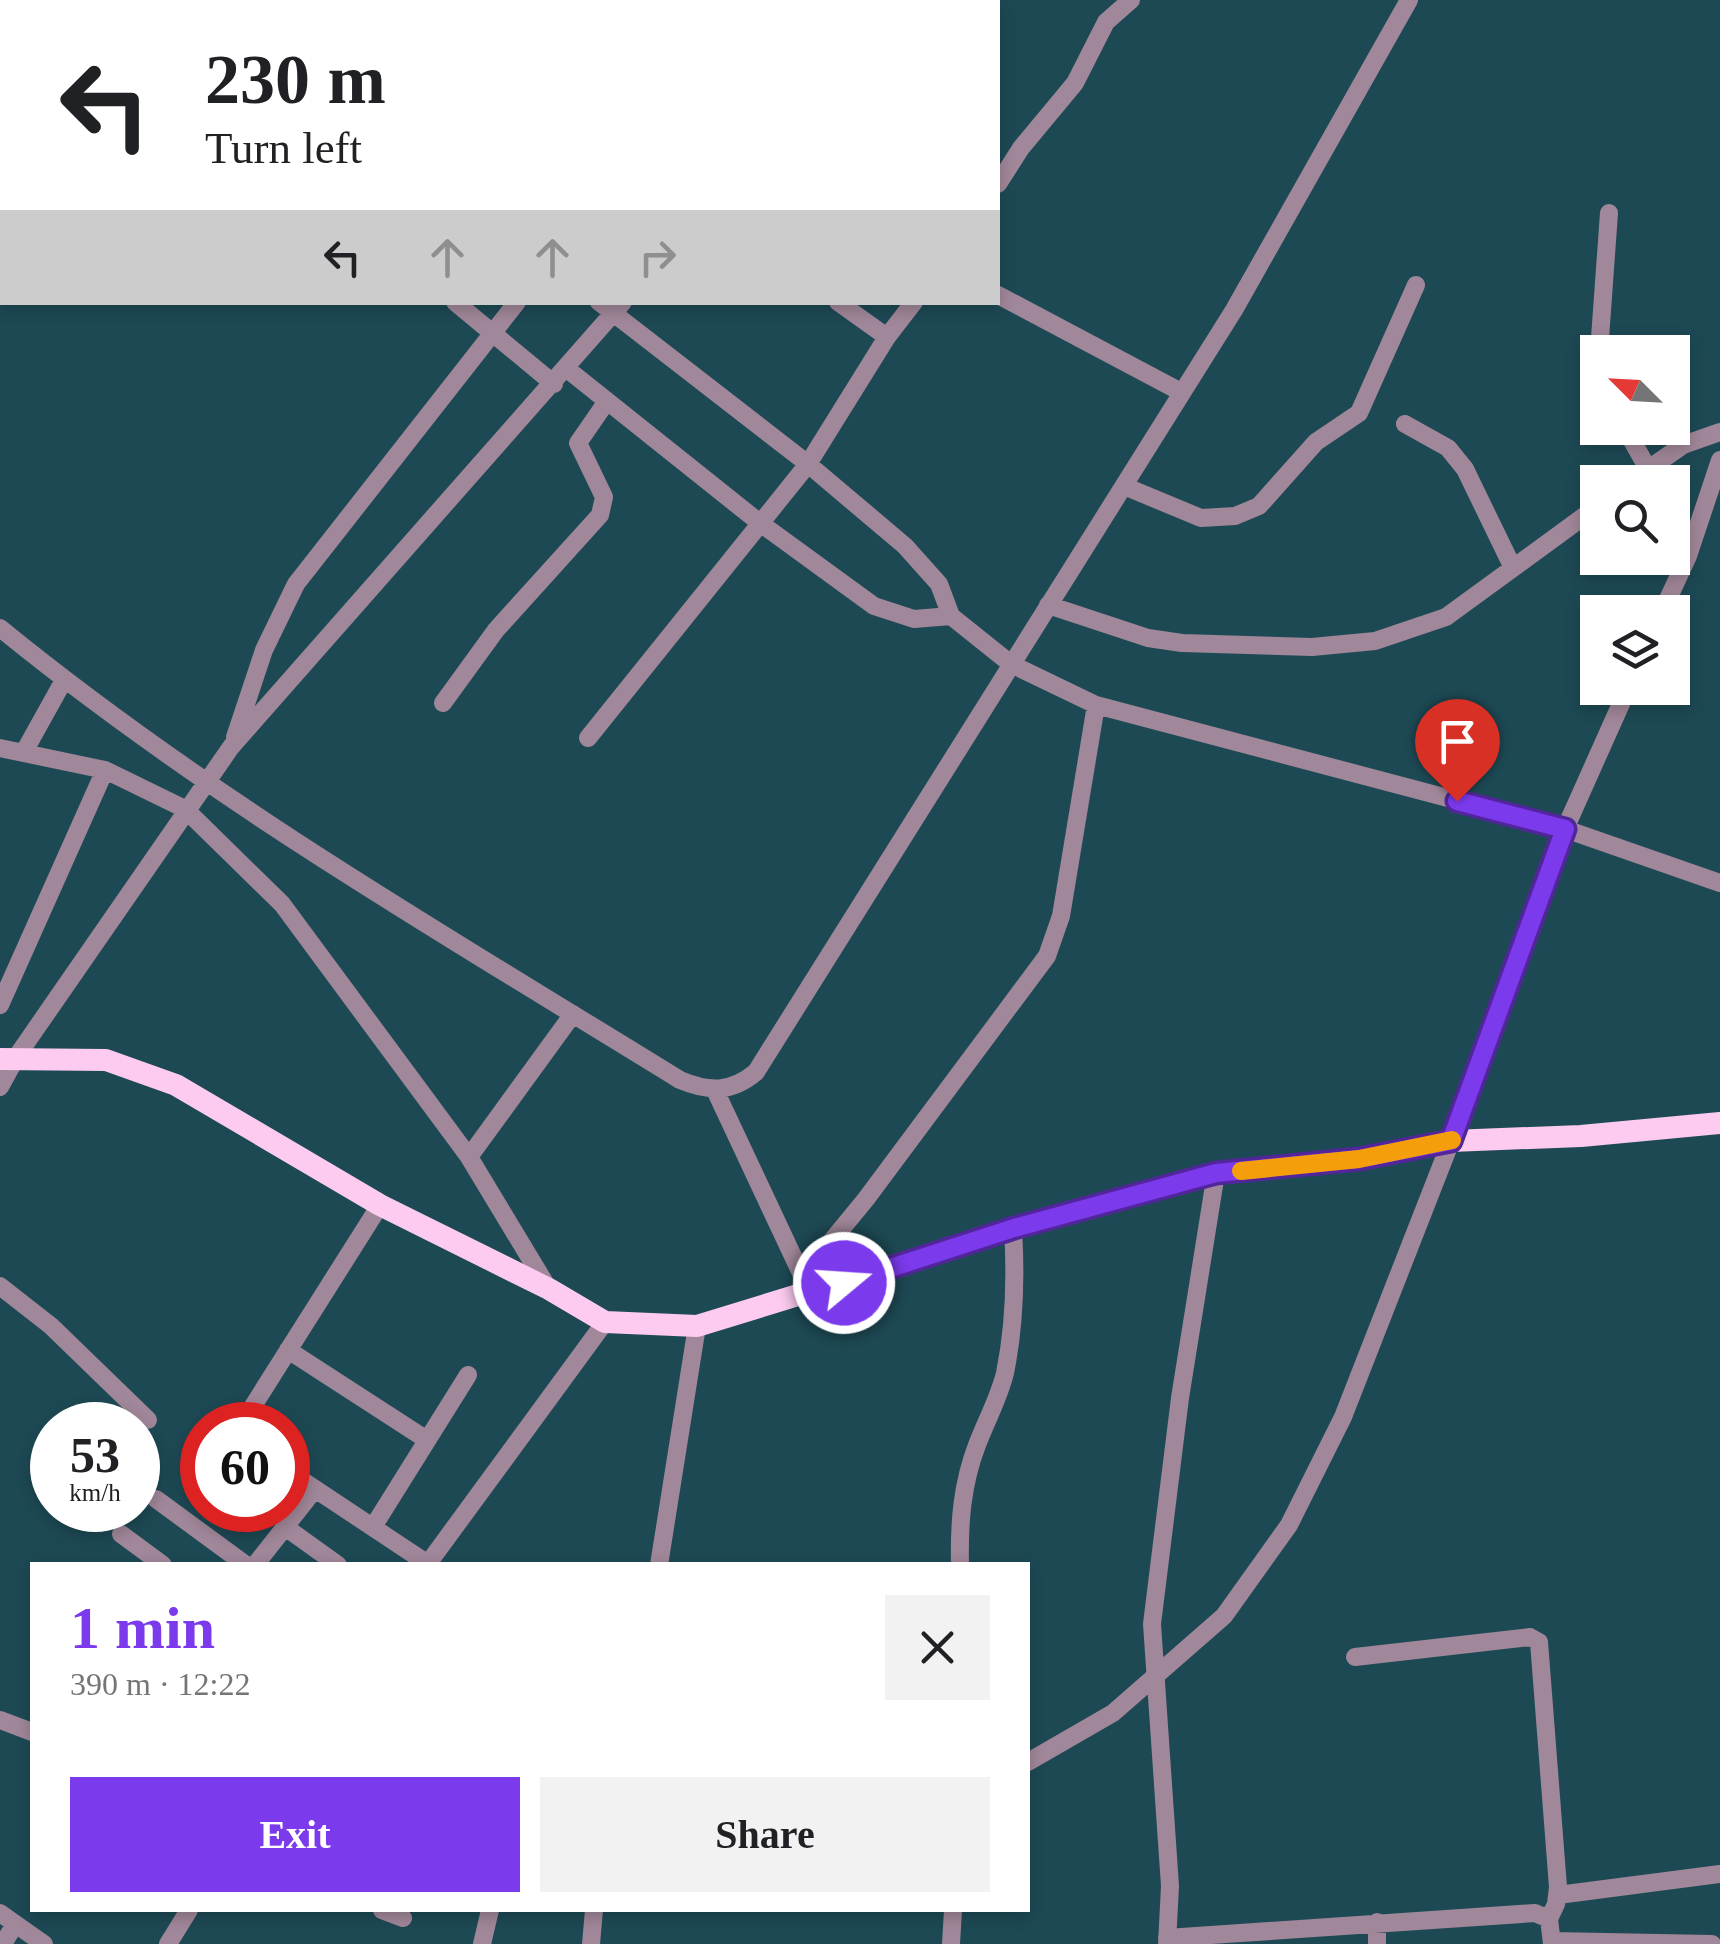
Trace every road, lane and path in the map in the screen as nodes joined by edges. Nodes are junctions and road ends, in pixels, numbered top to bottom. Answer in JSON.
{"nodes":[{"id":1,"x":1131,"y":0,"type":"edge"},
{"id":2,"x":1409,"y":0,"type":"edge"},
{"id":3,"x":1000,"y":181,"type":"edge"},
{"id":4,"x":1609,"y":213,"type":"dead end"},
{"id":5,"x":1416,"y":285,"type":"dead end"},
{"id":6,"x":1000,"y":296,"type":"edge"},
{"id":7,"x":460,"y":305,"type":"edge"},
{"id":8,"x":516,"y":305,"type":"edge"},
{"id":9,"x":842,"y":305,"type":"edge"},
{"id":10,"x":912,"y":305,"type":"edge"},
{"id":11,"x":612,"y":306,"type":"edge"},
{"id":12,"x":494,"y":332,"type":"junction"},
{"id":13,"x":1599,"y":335,"type":"edge"},
{"id":14,"x":887,"y":337,"type":"junction"},
{"id":15,"x":567,"y":369,"type":"junction"},
{"id":16,"x":554,"y":384,"type":"junction"},
{"id":17,"x":1180,"y":392,"type":"junction"},
{"id":18,"x":608,"y":401,"type":"junction"},
{"id":19,"x":1405,"y":424,"type":"dead end"},
{"id":20,"x":1720,"y":432,"type":"edge"},
{"id":21,"x":1720,"y":460,"type":"edge"},
{"id":22,"x":808,"y":464,"type":"junction"},
{"id":23,"x":1654,"y":465,"type":"edge"},
{"id":24,"x":1124,"y":486,"type":"junction"},
{"id":25,"x":1580,"y":519,"type":"edge"},
{"id":26,"x":760,"y":522,"type":"junction"},
{"id":27,"x":1513,"y":568,"type":"junction"},
{"id":28,"x":1670,"y":595,"type":"edge"},
{"id":29,"x":1048,"y":605,"type":"junction"},
{"id":30,"x":951,"y":616,"type":"junction"},
{"id":31,"x":0,"y":628,"type":"edge"},
{"id":32,"x":1011,"y":664,"type":"junction"},
{"id":33,"x":64,"y":680,"type":"junction"},
{"id":34,"x":443,"y":702,"type":"dead end"},
{"id":35,"x":1096,"y":705,"type":"junction"},
{"id":36,"x":1620,"y":705,"type":"edge"},
{"id":37,"x":588,"y":738,"type":"dead end"},
{"id":38,"x":231,"y":747,"type":"junction"},
{"id":39,"x":0,"y":748,"type":"edge"},
{"id":40,"x":24,"y":752,"type":"junction"},
{"id":41,"x":105,"y":770,"type":"junction"},
{"id":42,"x":206,"y":783,"type":"junction"},
{"id":43,"x":186,"y":809,"type":"junction"},
{"id":44,"x":1565,"y":829,"type":"junction"},
{"id":45,"x":1720,"y":883,"type":"edge"},
{"id":46,"x":0,"y":1005,"type":"edge"},
{"id":47,"x":573,"y":1014,"type":"junction"},
{"id":48,"x":9,"y":1057,"type":"edge"},
{"id":49,"x":0,"y":1087,"type":"edge"},
{"id":50,"x":715,"y":1090,"type":"junction"},
{"id":51,"x":1720,"y":1123,"type":"edge"},
{"id":52,"x":1451,"y":1141,"type":"junction"},
{"id":53,"x":469,"y":1157,"type":"junction"},
{"id":54,"x":1216,"y":1173,"type":"junction"},
{"id":55,"x":380,"y":1205,"type":"junction"},
{"id":56,"x":1014,"y":1228,"type":"junction"},
{"id":57,"x":806,"y":1285,"type":"junction"},
{"id":58,"x":0,"y":1286,"type":"edge"},
{"id":59,"x":548,"y":1289,"type":"junction"},
{"id":60,"x":605,"y":1322,"type":"junction"},
{"id":61,"x":697,"y":1326,"type":"junction"},
{"id":62,"x":288,"y":1350,"type":"junction"},
{"id":63,"x":468,"y":1375,"type":"dead end"},
{"id":64,"x":129,"y":1402,"type":"edge"},
{"id":65,"x":255,"y":1402,"type":"edge"},
{"id":66,"x":427,"y":1440,"type":"junction"},
{"id":67,"x":310,"y":1486,"type":"edge"},
{"id":68,"x":315,"y":1489,"type":"junction"},
{"id":69,"x":310,"y":1495,"type":"edge"},
{"id":70,"x":160,"y":1502,"type":"edge"},
{"id":71,"x":373,"y":1527,"type":"junction"},
{"id":72,"x":281,"y":1532,"type":"edge"},
{"id":73,"x":292,"y":1532,"type":"edge"},
{"id":74,"x":122,"y":1534,"type":"dead end"},
{"id":75,"x":159,"y":1562,"type":"edge"},
{"id":76,"x":242,"y":1562,"type":"edge"},
{"id":77,"x":257,"y":1562,"type":"edge"},
{"id":78,"x":334,"y":1562,"type":"edge"},
{"id":79,"x":425,"y":1562,"type":"edge"},
{"id":80,"x":429,"y":1562,"type":"edge"},
{"id":81,"x":659,"y":1562,"type":"edge"},
{"id":82,"x":960,"y":1562,"type":"edge"},
{"id":83,"x":1356,"y":1657,"type":"dead end"},
{"id":84,"x":1156,"y":1675,"type":"junction"},
{"id":85,"x":0,"y":1720,"type":"edge"},
{"id":86,"x":30,"y":1731,"type":"edge"},
{"id":87,"x":1030,"y":1761,"type":"edge"},
{"id":88,"x":1720,"y":1874,"type":"edge"},
{"id":89,"x":1558,"y":1896,"type":"junction"},
{"id":90,"x":188,"y":1912,"type":"edge"},
{"id":91,"x":387,"y":1912,"type":"edge"},
{"id":92,"x":490,"y":1912,"type":"edge"},
{"id":93,"x":594,"y":1912,"type":"edge"},
{"id":94,"x":953,"y":1912,"type":"edge"},
{"id":95,"x":403,"y":1918,"type":"dead end"},
{"id":96,"x":1548,"y":1918,"type":"junction"},
{"id":97,"x":8,"y":1919,"type":"edge"},
{"id":98,"x":1376,"y":1922,"type":"junction"},
{"id":99,"x":1167,"y":1941,"type":"edge"},
{"id":100,"x":1552,"y":1942,"type":"edge"},
{"id":101,"x":3,"y":1944,"type":"edge"},
{"id":102,"x":44,"y":1944,"type":"edge"},
{"id":103,"x":168,"y":1944,"type":"edge"},
{"id":104,"x":482,"y":1944,"type":"edge"},
{"id":105,"x":591,"y":1944,"type":"edge"},
{"id":106,"x":951,"y":1944,"type":"edge"},
{"id":107,"x":1377,"y":1944,"type":"edge"},
{"id":108,"x":1712,"y":1944,"type":"edge"}],
"edges":[{"from":1,"to":3,"type":"street"},
{"from":2,"to":17,"type":"street"},
{"from":4,"to":13,"type":"street"},
{"from":5,"to":24,"type":"street"},
{"from":6,"to":17,"type":"street"},
{"from":7,"to":12,"type":"street"},
{"from":8,"to":12,"type":"street"},
{"from":9,"to":14,"type":"street"},
{"from":10,"to":14,"type":"street"},
{"from":11,"to":15,"type":"street"},
{"from":11,"to":22,"type":"street"},
{"from":12,"to":16,"type":"street"},
{"from":12,"to":38,"type":"street"},
{"from":14,"to":22,"type":"street"},
{"from":15,"to":16,"type":"street"},
{"from":15,"to":18,"type":"street"},
{"from":16,"to":38,"type":"street"},
{"from":17,"to":24,"type":"street"},
{"from":18,"to":26,"type":"street"},
{"from":18,"to":34,"type":"street"},
{"from":19,"to":27,"type":"street"},
{"from":20,"to":23,"type":"street"},
{"from":21,"to":28,"type":"street"},
{"from":22,"to":26,"type":"street"},
{"from":22,"to":30,"type":"street"},
{"from":24,"to":29,"type":"street"},
{"from":25,"to":27,"type":"street"},
{"from":26,"to":30,"type":"street"},
{"from":26,"to":37,"type":"street"},
{"from":27,"to":29,"type":"street"},
{"from":29,"to":32,"type":"street"},
{"from":30,"to":32,"type":"street"},
{"from":31,"to":33,"type":"street"},
{"from":32,"to":35,"type":"street"},
{"from":32,"to":50,"type":"street"},
{"from":33,"to":40,"type":"street"},
{"from":33,"to":42,"type":"street"},
{"from":35,"to":44,"type":"street"},
{"from":35,"to":57,"type":"street"},
{"from":36,"to":44,"type":"street"},
{"from":38,"to":42,"type":"street"},
{"from":39,"to":40,"type":"street"},
{"from":40,"to":41,"type":"street"},
{"from":41,"to":43,"type":"street"},
{"from":41,"to":46,"type":"street"},
{"from":42,"to":43,"type":"street"},
{"from":42,"to":47,"type":"street"},
{"from":43,"to":48,"type":"street"},
{"from":43,"to":53,"type":"street"},
{"from":44,"to":45,"type":"street"},
{"from":44,"to":52,"type":"street"},
{"from":47,"to":50,"type":"street"},
{"from":47,"to":53,"type":"street"},
{"from":48,"to":49,"type":"street"},
{"from":48,"to":55,"type":"main road"},
{"from":50,"to":57,"type":"street"},
{"from":51,"to":52,"type":"main road"},
{"from":52,"to":54,"type":"main road"},
{"from":52,"to":84,"type":"street"},
{"from":53,"to":59,"type":"street"},
{"from":54,"to":56,"type":"main road"},
{"from":54,"to":84,"type":"street"},
{"from":55,"to":59,"type":"main road"},
{"from":55,"to":62,"type":"street"},
{"from":56,"to":57,"type":"main road"},
{"from":56,"to":82,"type":"street"},
{"from":57,"to":61,"type":"main road"},
{"from":58,"to":64,"type":"street"},
{"from":59,"to":60,"type":"main road"},
{"from":60,"to":61,"type":"main road"},
{"from":60,"to":80,"type":"street"},
{"from":61,"to":81,"type":"street"},
{"from":62,"to":65,"type":"street"},
{"from":62,"to":66,"type":"street"},
{"from":63,"to":66,"type":"street"},
{"from":66,"to":71,"type":"street"},
{"from":67,"to":68,"type":"street"},
{"from":68,"to":69,"type":"street"},
{"from":68,"to":71,"type":"street"},
{"from":70,"to":76,"type":"street"},
{"from":71,"to":79,"type":"street"},
{"from":72,"to":77,"type":"street"},
{"from":73,"to":78,"type":"street"},
{"from":74,"to":75,"type":"street"},
{"from":83,"to":89,"type":"street"},
{"from":84,"to":87,"type":"street"},
{"from":84,"to":99,"type":"street"},
{"from":85,"to":86,"type":"street"},
{"from":88,"to":89,"type":"street"},
{"from":89,"to":96,"type":"street"},
{"from":90,"to":103,"type":"street"},
{"from":91,"to":95,"type":"street"},
{"from":92,"to":104,"type":"street"},
{"from":93,"to":105,"type":"street"},
{"from":94,"to":106,"type":"street"},
{"from":96,"to":98,"type":"street"},
{"from":96,"to":100,"type":"street"},
{"from":97,"to":101,"type":"street"},
{"from":97,"to":102,"type":"street"},
{"from":98,"to":99,"type":"street"},
{"from":98,"to":107,"type":"street"},
{"from":100,"to":108,"type":"street"}]}
